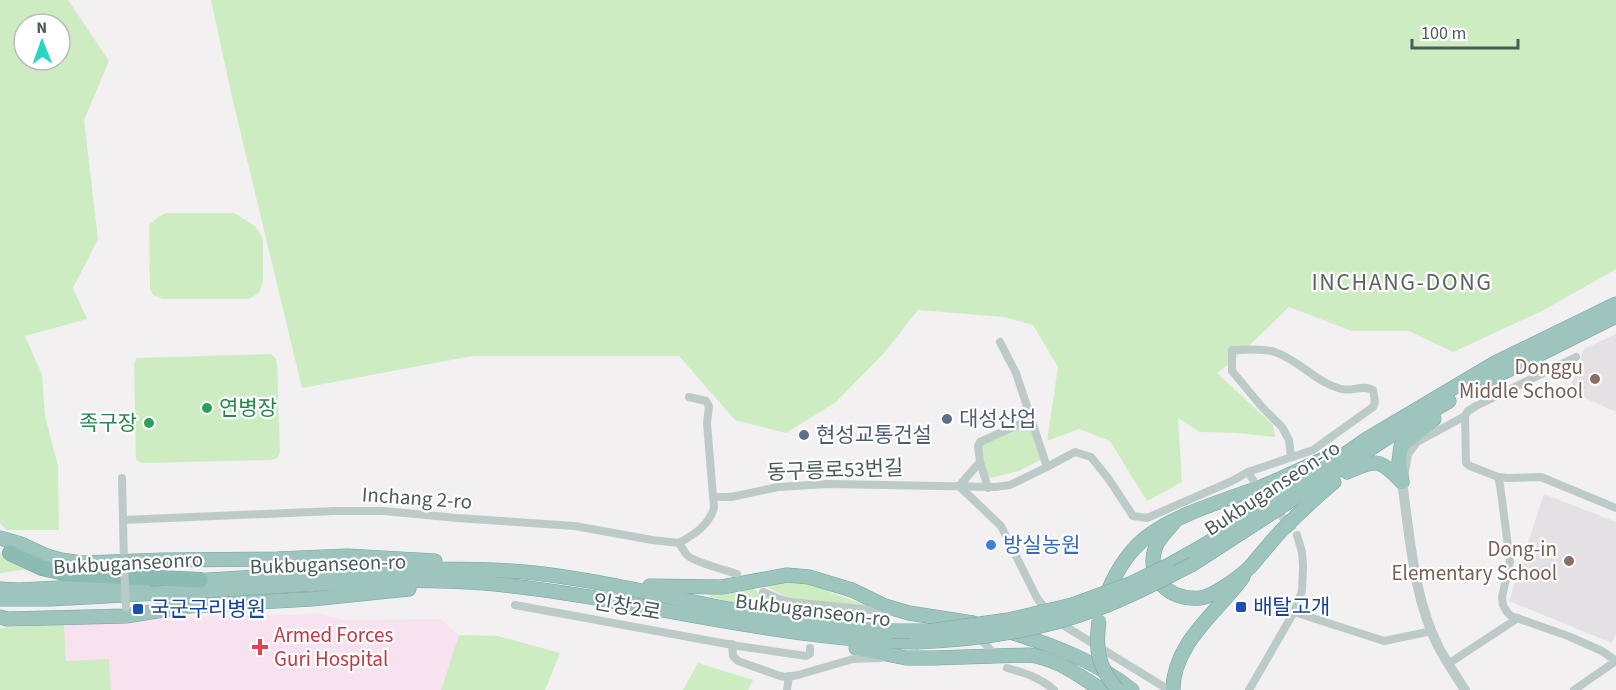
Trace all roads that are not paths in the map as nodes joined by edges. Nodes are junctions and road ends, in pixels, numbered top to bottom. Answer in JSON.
{"nodes":[{"id":1,"x":1616,"y":304,"type":"edge"},
{"id":2,"x":1616,"y":316,"type":"edge"},
{"id":3,"x":1000,"y":342,"type":"dead end"},
{"id":4,"x":1576,"y":357,"type":"dead end"},
{"id":5,"x":1485,"y":381,"type":"junction"},
{"id":6,"x":688,"y":397,"type":"dead end"},
{"id":7,"x":1440,"y":414,"type":"junction"},
{"id":8,"x":1465,"y":416,"type":"junction"},
{"id":9,"x":1031,"y":419,"type":"junction"},
{"id":10,"x":1367,"y":439,"type":"junction"},
{"id":11,"x":1291,"y":457,"type":"junction"},
{"id":12,"x":980,"y":462,"type":"junction"},
{"id":13,"x":1047,"y":467,"type":"junction"},
{"id":14,"x":1248,"y":472,"type":"junction"},
{"id":15,"x":1345,"y":473,"type":"junction"},
{"id":16,"x":1497,"y":477,"type":"junction"},
{"id":17,"x":122,"y":478,"type":"dead end"},
{"id":18,"x":1253,"y":480,"type":"tunnel mouth"},
{"id":19,"x":1402,"y":482,"type":"junction"},
{"id":20,"x":959,"y":486,"type":"junction"},
{"id":21,"x":985,"y":488,"type":"junction"},
{"id":22,"x":714,"y":496,"type":"junction"},
{"id":23,"x":978,"y":503,"type":"junction"},
{"id":24,"x":1616,"y":508,"type":"edge"},
{"id":25,"x":123,"y":520,"type":"junction"},
{"id":26,"x":1175,"y":521,"type":"junction"},
{"id":27,"x":1297,"y":535,"type":"tunnel mouth"},
{"id":28,"x":0,"y":538,"type":"edge"},
{"id":29,"x":679,"y":543,"type":"junction"},
{"id":30,"x":10,"y":553,"type":"dead end"},
{"id":31,"x":124,"y":564,"type":"junction"},
{"id":32,"x":1249,"y":568,"type":"junction"},
{"id":33,"x":497,"y":570,"type":"junction"},
{"id":34,"x":737,"y":574,"type":"dead end"},
{"id":35,"x":201,"y":580,"type":"junction"},
{"id":36,"x":480,"y":583,"type":"junction"},
{"id":37,"x":615,"y":585,"type":"junction"},
{"id":38,"x":0,"y":589,"type":"edge"},
{"id":39,"x":763,"y":592,"type":"dead end"},
{"id":40,"x":0,"y":599,"type":"edge"},
{"id":41,"x":515,"y":605,"type":"dead end"},
{"id":42,"x":816,"y":605,"type":"junction"},
{"id":43,"x":126,"y":611,"type":"junction"},
{"id":44,"x":1294,"y":612,"type":"junction"},
{"id":45,"x":909,"y":613,"type":"junction"},
{"id":46,"x":815,"y":616,"type":"dead end"},
{"id":47,"x":2,"y":618,"type":"edge"},
{"id":48,"x":1518,"y":618,"type":"junction"},
{"id":49,"x":730,"y":622,"type":"junction"},
{"id":50,"x":1432,"y":631,"type":"junction"},
{"id":51,"x":732,"y":644,"type":"junction"},
{"id":52,"x":810,"y":648,"type":"dead end"},
{"id":53,"x":993,"y":651,"type":"dead end"},
{"id":54,"x":904,"y":657,"type":"junction"},
{"id":55,"x":1616,"y":661,"type":"edge"},
{"id":56,"x":1448,"y":664,"type":"junction"},
{"id":57,"x":1007,"y":668,"type":"dead end"},
{"id":58,"x":789,"y":676,"type":"junction"},
{"id":59,"x":1172,"y":689,"type":"edge"},
{"id":60,"x":788,"y":690,"type":"edge"},
{"id":61,"x":1054,"y":690,"type":"edge"},
{"id":62,"x":1102,"y":690,"type":"edge"},
{"id":63,"x":1118,"y":690,"type":"edge"},
{"id":64,"x":1132,"y":690,"type":"edge"},
{"id":65,"x":1249,"y":690,"type":"edge"},
{"id":66,"x":1465,"y":690,"type":"edge"},
{"id":67,"x":1574,"y":690,"type":"edge"}],
"edges":[{"from":1,"to":10,"type":"highway","name":"Bukbuganseon-ro"},
{"from":2,"to":5,"type":"highway","name":"Bukbuganseon-ro"},
{"from":3,"to":9,"type":"street"},
{"from":4,"to":8,"type":"street"},
{"from":5,"to":7,"type":"highway"},
{"from":5,"to":49,"type":"highway","name":"Bukbuganseon-ro","bridge":true},
{"from":6,"to":22,"type":"street"},
{"from":7,"to":15,"type":"highway"},
{"from":7,"to":19,"type":"highway"},
{"from":8,"to":16,"type":"street"},
{"from":8,"to":19,"type":"street"},
{"from":9,"to":12,"type":"street"},
{"from":9,"to":13,"type":"street"},
{"from":10,"to":26,"type":"highway"},
{"from":10,"to":37,"type":"highway","name":"Bukbuganseon-ro","bridge":true},
{"from":11,"to":11,"type":"street","name":"동구릉로53번길"},
{"from":11,"to":14,"type":"street","name":"동구릉로53번길"},
{"from":12,"to":20,"type":"street"},
{"from":12,"to":21,"type":"street"},
{"from":13,"to":14,"type":"street","name":"동구릉로53번길"},
{"from":13,"to":21,"type":"street","name":"동구릉로53번길"},
{"from":14,"to":18,"type":"street"},
{"from":15,"to":19,"type":"highway"},
{"from":15,"to":32,"type":"highway"},
{"from":16,"to":24,"type":"street"},
{"from":16,"to":48,"type":"street"},
{"from":17,"to":25,"type":"street"},
{"from":19,"to":50,"type":"street"},
{"from":20,"to":21,"type":"street","name":"동구릉로53번길"},
{"from":20,"to":22,"type":"street","name":"동구릉로53번길"},
{"from":20,"to":23,"type":"street"},
{"from":21,"to":23,"type":"street"},
{"from":22,"to":29,"type":"street"},
{"from":23,"to":59,"type":"street"},
{"from":25,"to":29,"type":"street","name":"Inchang 2-ro"},
{"from":25,"to":31,"type":"street"},
{"from":26,"to":32,"type":"highway"},
{"from":26,"to":63,"type":"highway","bridge":true},
{"from":27,"to":44,"type":"street"},
{"from":28,"to":31,"type":"highway"},
{"from":29,"to":34,"type":"street"},
{"from":30,"to":35,"type":"highway"},
{"from":31,"to":33,"type":"highway"},
{"from":31,"to":43,"type":"street","bridge":true},
{"from":32,"to":59,"type":"highway"},
{"from":33,"to":35,"type":"highway","name":"Bukbuganseonro"},
{"from":33,"to":37,"type":"highway","name":"Bukbuganseon-ro"},
{"from":35,"to":38,"type":"highway","name":"Bukbuganseonro"},
{"from":36,"to":40,"type":"highway","name":"Bukbuganseon-ro"},
{"from":36,"to":43,"type":"highway"},
{"from":36,"to":49,"type":"highway","name":"Bukbuganseon-ro"},
{"from":37,"to":45,"type":"highway"},
{"from":39,"to":42,"type":"street"},
{"from":41,"to":51,"type":"street","name":"인창2로"},
{"from":42,"to":45,"type":"street"},
{"from":42,"to":46,"type":"street"},
{"from":43,"to":47,"type":"highway"},
{"from":44,"to":50,"type":"street"},
{"from":44,"to":65,"type":"street"},
{"from":45,"to":53,"type":"street"},
{"from":45,"to":64,"type":"highway"},
{"from":48,"to":55,"type":"street"},
{"from":48,"to":56,"type":"street"},
{"from":49,"to":54,"type":"highway"},
{"from":50,"to":56,"type":"street"},
{"from":51,"to":52,"type":"street","name":"인창2로"},
{"from":51,"to":58,"type":"street"},
{"from":54,"to":58,"type":"street"},
{"from":54,"to":62,"type":"highway"},
{"from":55,"to":67,"type":"street"},
{"from":56,"to":66,"type":"street"},
{"from":57,"to":61,"type":"street"},
{"from":58,"to":60,"type":"street"}]}
